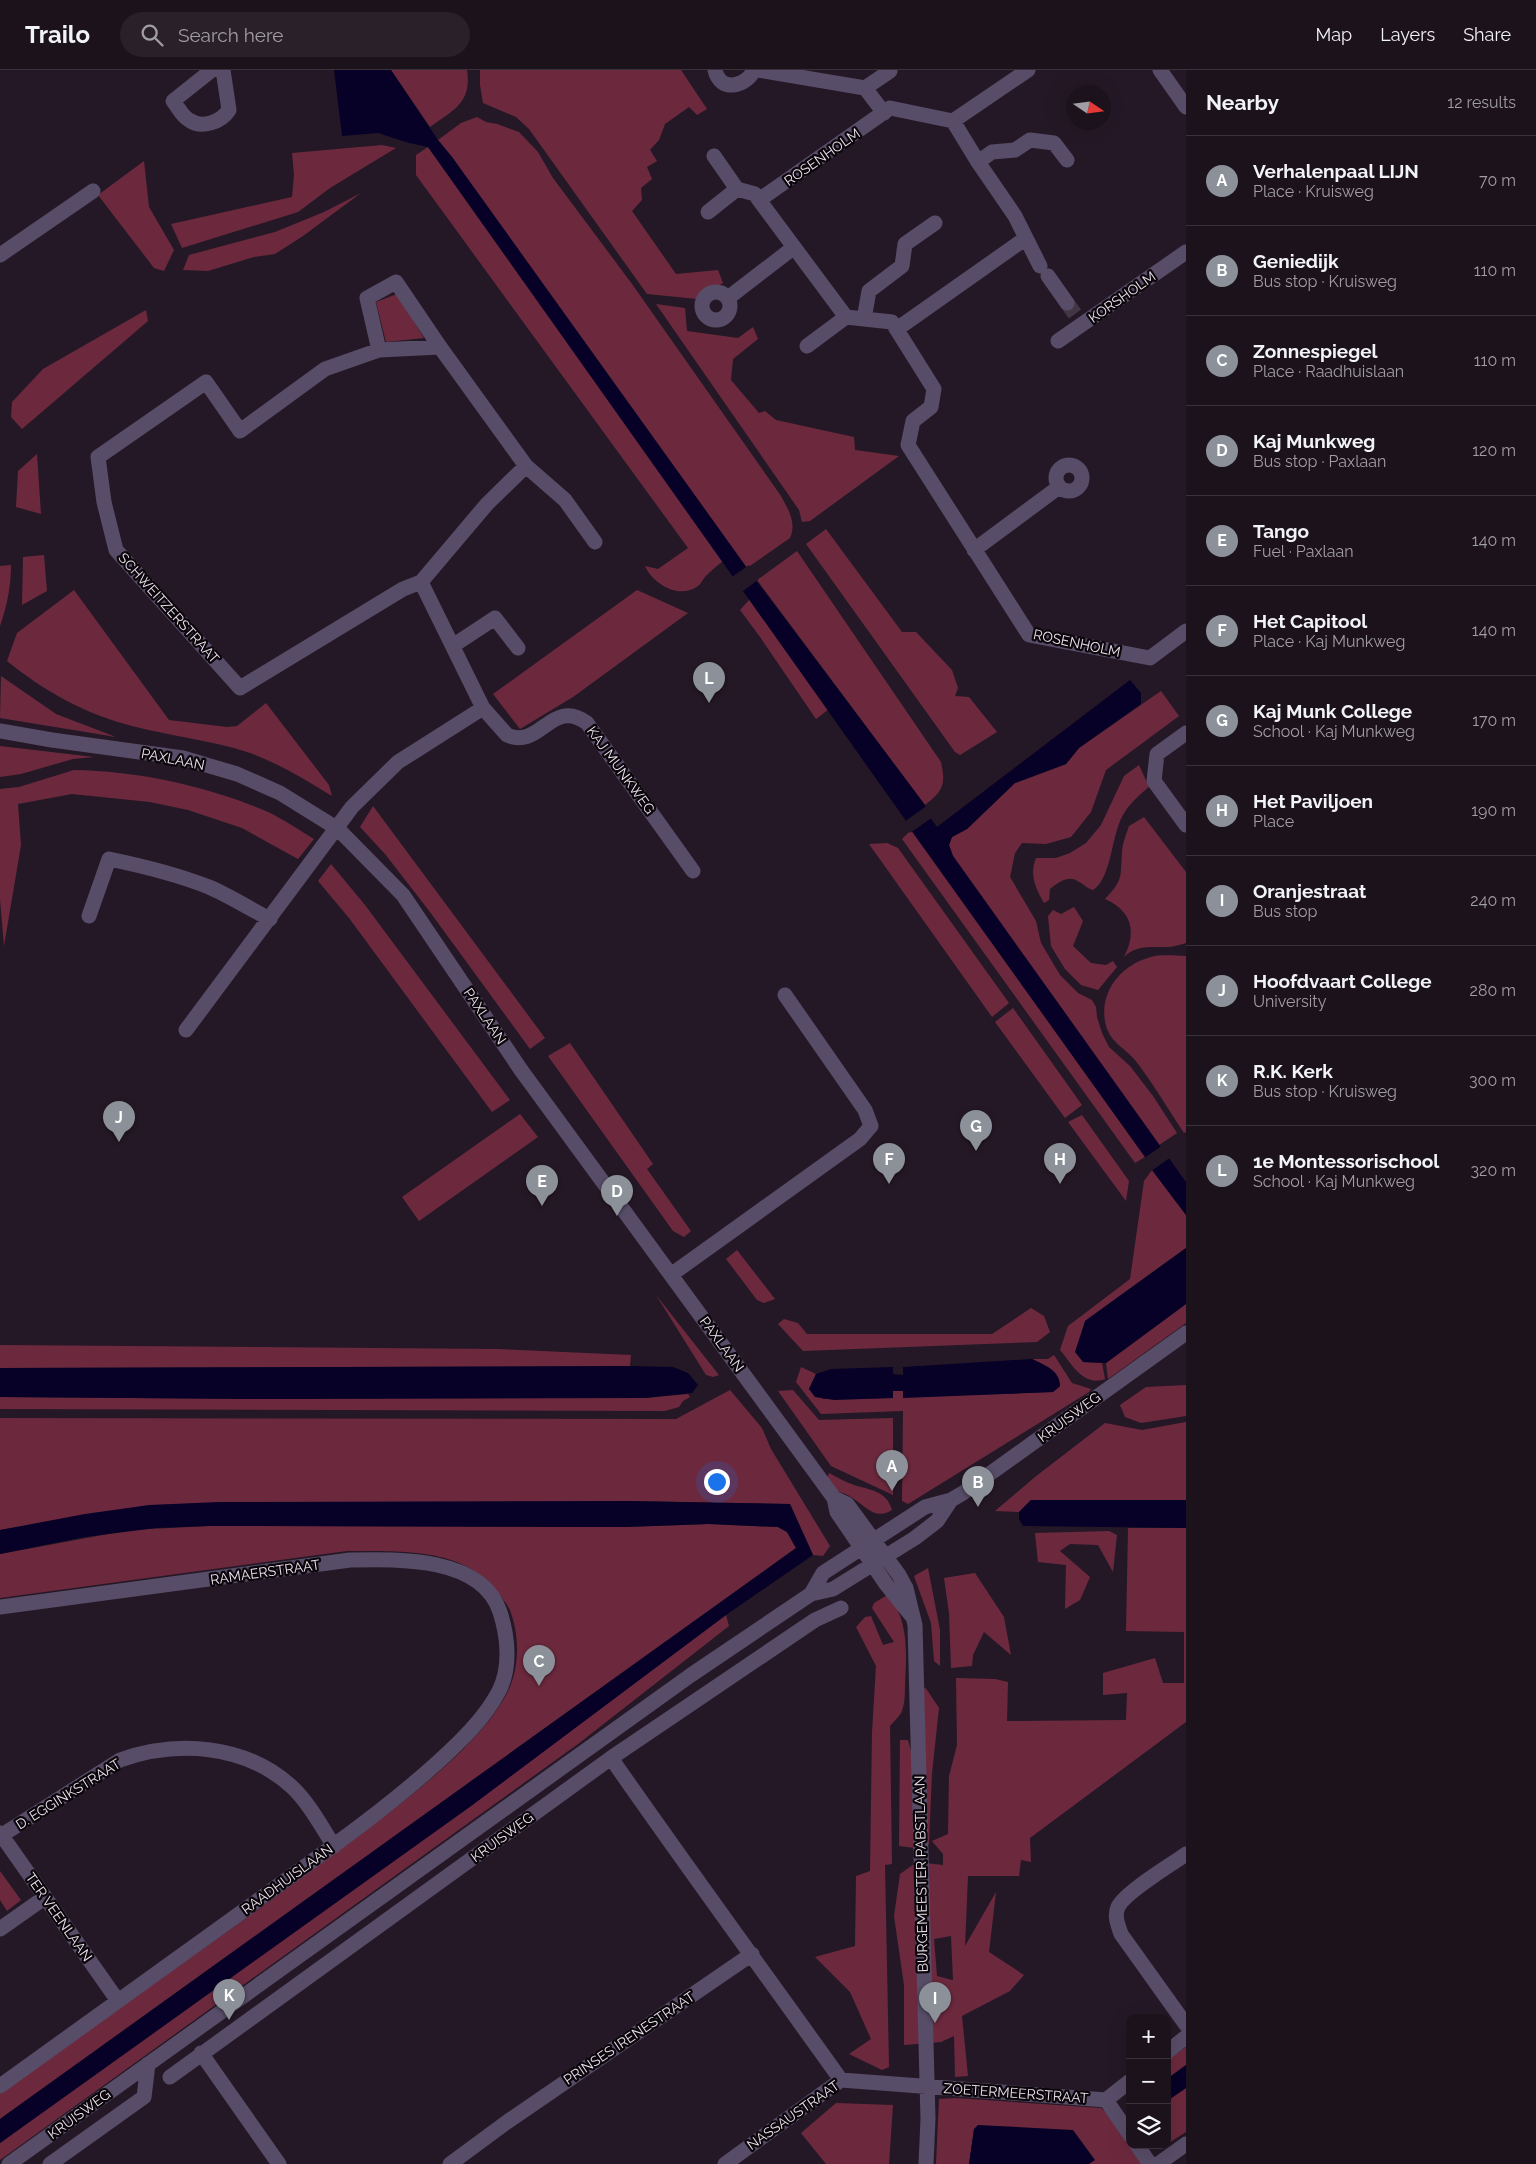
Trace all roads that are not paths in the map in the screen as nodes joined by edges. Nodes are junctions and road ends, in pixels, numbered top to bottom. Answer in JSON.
{"nodes":[{"id":1,"x":212,"y":70,"type":"edge"},
{"id":2,"x":223,"y":70,"type":"edge"},
{"id":3,"x":715,"y":70,"type":"edge"},
{"id":4,"x":754,"y":70,"type":"edge"},
{"id":5,"x":758,"y":70,"type":"edge"},
{"id":6,"x":1028,"y":70,"type":"edge"},
{"id":7,"x":1160,"y":70,"type":"edge"},
{"id":8,"x":890,"y":71,"type":"edge"},
{"id":9,"x":865,"y":88,"type":"junction"},
{"id":10,"x":1186,"y":107,"type":"edge"},
{"id":11,"x":884,"y":113,"type":"junction"},
{"id":12,"x":953,"y":121,"type":"junction"},
{"id":13,"x":714,"y":156,"type":"dead end"},
{"id":14,"x":1067,"y":160,"type":"dead end"},
{"id":15,"x":978,"y":162,"type":"junction"},
{"id":16,"x":737,"y":189,"type":"junction"},
{"id":17,"x":93,"y":191,"type":"dead end"},
{"id":18,"x":759,"y":200,"type":"junction"},
{"id":19,"x":708,"y":212,"type":"dead end"},
{"id":20,"x":935,"y":223,"type":"dead end"},
{"id":21,"x":1026,"y":238,"type":"junction"},
{"id":22,"x":793,"y":248,"type":"junction"},
{"id":23,"x":1186,"y":252,"type":"edge"},
{"id":24,"x":0,"y":255,"type":"edge"},
{"id":25,"x":728,"y":298,"type":"dead end"},
{"id":26,"x":1067,"y":303,"type":"tunnel mouth"},
{"id":27,"x":846,"y":317,"type":"junction"},
{"id":28,"x":864,"y":318,"type":"junction"},
{"id":29,"x":897,"y":329,"type":"junction"},
{"id":30,"x":1058,"y":342,"type":"dead end"},
{"id":31,"x":807,"y":346,"type":"dead end"},
{"id":32,"x":440,"y":347,"type":"junction"},
{"id":33,"x":379,"y":350,"type":"junction"},
{"id":34,"x":526,"y":466,"type":"junction"},
{"id":35,"x":1058,"y":487,"type":"dead end"},
{"id":36,"x":595,"y":542,"type":"dead end"},
{"id":37,"x":974,"y":550,"type":"junction"},
{"id":38,"x":421,"y":582,"type":"junction"},
{"id":39,"x":1186,"y":631,"type":"edge"},
{"id":40,"x":454,"y":645,"type":"junction"},
{"id":41,"x":518,"y":648,"type":"dead end"},
{"id":42,"x":483,"y":708,"type":"junction"},
{"id":43,"x":0,"y":731,"type":"edge"},
{"id":44,"x":1186,"y":732,"type":"edge"},
{"id":45,"x":1186,"y":825,"type":"edge"},
{"id":46,"x":338,"y":829,"type":"junction"},
{"id":47,"x":693,"y":871,"type":"dead end"},
{"id":48,"x":88,"y":916,"type":"dead end"},
{"id":49,"x":270,"y":919,"type":"junction"},
{"id":50,"x":785,"y":995,"type":"dead end"},
{"id":51,"x":186,"y":1030,"type":"dead end"},
{"id":52,"x":672,"y":1274,"type":"junction"},
{"id":53,"x":1186,"y":1333,"type":"edge"},
{"id":54,"x":951,"y":1500,"type":"junction"},
{"id":55,"x":868,"y":1544,"type":"junction"},
{"id":56,"x":879,"y":1561,"type":"junction"},
{"id":57,"x":811,"y":1594,"type":"junction"},
{"id":58,"x":0,"y":1606,"type":"edge"},
{"id":59,"x":841,"y":1608,"type":"dead end"},
{"id":60,"x":504,"y":1624,"type":"joint"},
{"id":61,"x":611,"y":1758,"type":"junction"},
{"id":62,"x":1,"y":1834,"type":"edge"},
{"id":63,"x":334,"y":1846,"type":"junction"},
{"id":64,"x":1186,"y":1854,"type":"edge"},
{"id":65,"x":44,"y":1898,"type":"junction"},
{"id":66,"x":0,"y":1929,"type":"edge"},
{"id":67,"x":752,"y":1954,"type":"junction"},
{"id":68,"x":118,"y":2001,"type":"junction"},
{"id":69,"x":1186,"y":2025,"type":"edge"},
{"id":70,"x":1186,"y":2037,"type":"edge"},
{"id":71,"x":1171,"y":2049,"type":"edge"},
{"id":72,"x":202,"y":2053,"type":"junction"},
{"id":73,"x":148,"y":2064,"type":"junction"},
{"id":74,"x":170,"y":2077,"type":"dead end"},
{"id":75,"x":841,"y":2080,"type":"junction"},
{"id":76,"x":1126,"y":2084,"type":"edge"},
{"id":77,"x":0,"y":2086,"type":"edge"},
{"id":78,"x":926,"y":2086,"type":"junction"},
{"id":79,"x":1106,"y":2100,"type":"junction"},
{"id":80,"x":1126,"y":2129,"type":"edge"},
{"id":81,"x":1186,"y":2144,"type":"edge"},
{"id":82,"x":1140,"y":2149,"type":"edge"},
{"id":83,"x":9,"y":2164,"type":"edge"},
{"id":84,"x":50,"y":2164,"type":"edge"},
{"id":85,"x":279,"y":2164,"type":"edge"},
{"id":86,"x":450,"y":2164,"type":"edge"},
{"id":87,"x":725,"y":2164,"type":"edge"},
{"id":88,"x":926,"y":2164,"type":"edge"},
{"id":89,"x":1150,"y":2164,"type":"edge"},
{"id":90,"x":1158,"y":2164,"type":"edge"}],
"edges":[{"from":1,"to":2,"type":"street"},
{"from":3,"to":4,"type":"street"},
{"from":5,"to":9,"type":"street"},
{"from":6,"to":12,"type":"street"},
{"from":7,"to":10,"type":"street"},
{"from":8,"to":9,"type":"street"},
{"from":9,"to":11,"type":"street"},
{"from":11,"to":12,"type":"street"},
{"from":11,"to":18,"type":"street","name":"ROSENHOLM"},
{"from":12,"to":15,"type":"street"},
{"from":13,"to":16,"type":"street"},
{"from":14,"to":15,"type":"street"},
{"from":15,"to":21,"type":"street","name":"KORSHOLM"},
{"from":16,"to":18,"type":"street"},
{"from":16,"to":19,"type":"street"},
{"from":17,"to":24,"type":"street"},
{"from":18,"to":22,"type":"street"},
{"from":20,"to":28,"type":"street"},
{"from":21,"to":26,"type":"street","name":"KORSHOLM"},
{"from":21,"to":29,"type":"street"},
{"from":22,"to":25,"type":"street"},
{"from":22,"to":27,"type":"street"},
{"from":23,"to":30,"type":"street","name":"KORSHOLM"},
{"from":27,"to":28,"type":"street"},
{"from":27,"to":31,"type":"street"},
{"from":28,"to":29,"type":"street"},
{"from":29,"to":37,"type":"street","name":"ROSENHOLM"},
{"from":32,"to":33,"type":"street","name":"SCHWEITZERSTRAAT"},
{"from":32,"to":33,"type":"street"},
{"from":32,"to":34,"type":"street"},
{"from":33,"to":38,"type":"street","name":"SCHWEITZERSTRAAT"},
{"from":34,"to":36,"type":"street"},
{"from":34,"to":38,"type":"street","name":"SCHWEITZERSTRAAT"},
{"from":35,"to":37,"type":"street"},
{"from":37,"to":39,"type":"street","name":"ROSENHOLM"},
{"from":38,"to":40,"type":"street"},
{"from":40,"to":41,"type":"street"},
{"from":40,"to":42,"type":"street"},
{"from":42,"to":46,"type":"street"},
{"from":42,"to":47,"type":"street","name":"KAJ MUNKWEG"},
{"from":43,"to":46,"type":"street","name":"PAXLAAN"},
{"from":44,"to":45,"type":"street"},
{"from":46,"to":49,"type":"street"},
{"from":46,"to":52,"type":"street","name":"PAXLAAN"},
{"from":48,"to":49,"type":"street"},
{"from":49,"to":51,"type":"street"},
{"from":50,"to":52,"type":"street"},
{"from":52,"to":55,"type":"street","name":"PAXLAAN"},
{"from":53,"to":54,"type":"street","name":"KRUISWEG"},
{"from":54,"to":55,"type":"street","name":"KRUISWEG"},
{"from":54,"to":56,"type":"street","name":"KRUISWEG"},
{"from":55,"to":56,"type":"street","name":"PAXLAAN"},
{"from":55,"to":57,"type":"street","name":"KRUISWEG"},
{"from":56,"to":57,"type":"street","name":"KRUISWEG"},
{"from":56,"to":78,"type":"street","name":"BURGEMEESTER PABSTLAAN"},
{"from":57,"to":73,"type":"street","name":"KRUISWEG"},
{"from":58,"to":60,"type":"street","name":"RAMAERSTRAAT"},
{"from":59,"to":61,"type":"street","name":"KRUISWEG"},
{"from":60,"to":63,"type":"street","name":"RAADHUISLAAN"},
{"from":61,"to":67,"type":"street"},
{"from":61,"to":72,"type":"street","name":"KRUISWEG"},
{"from":62,"to":63,"type":"street","name":"D. EGGINKSTRAAT"},
{"from":62,"to":65,"type":"street","name":"TER VEENLAAN"},
{"from":63,"to":68,"type":"street","name":"RAADHUISLAAN"},
{"from":64,"to":69,"type":"street"},
{"from":65,"to":66,"type":"street"},
{"from":65,"to":68,"type":"street","name":"TER VEENLAAN"},
{"from":67,"to":75,"type":"street"},
{"from":67,"to":86,"type":"street","name":"PRINSES IRENESTRAAT"},
{"from":68,"to":77,"type":"street","name":"RAADHUISLAAN"},
{"from":70,"to":71,"type":"street"},
{"from":72,"to":74,"type":"street","name":"KRUISWEG"},
{"from":72,"to":85,"type":"street"},
{"from":73,"to":83,"type":"street","name":"KRUISWEG"},
{"from":73,"to":84,"type":"street","name":"KRUISWEG"},
{"from":75,"to":78,"type":"street","name":"NASSAUSTRAAT"},
{"from":75,"to":87,"type":"street","name":"NASSAUSTRAAT"},
{"from":76,"to":79,"type":"street","name":"ZOETERMEERSTRAAT"},
{"from":78,"to":79,"type":"street","name":"ZOETERMEERSTRAAT"},
{"from":78,"to":88,"type":"street","name":"BURGEMEESTER PABSTLAAN"},
{"from":79,"to":80,"type":"street"},
{"from":81,"to":90,"type":"street"},
{"from":82,"to":89,"type":"street"}]}
